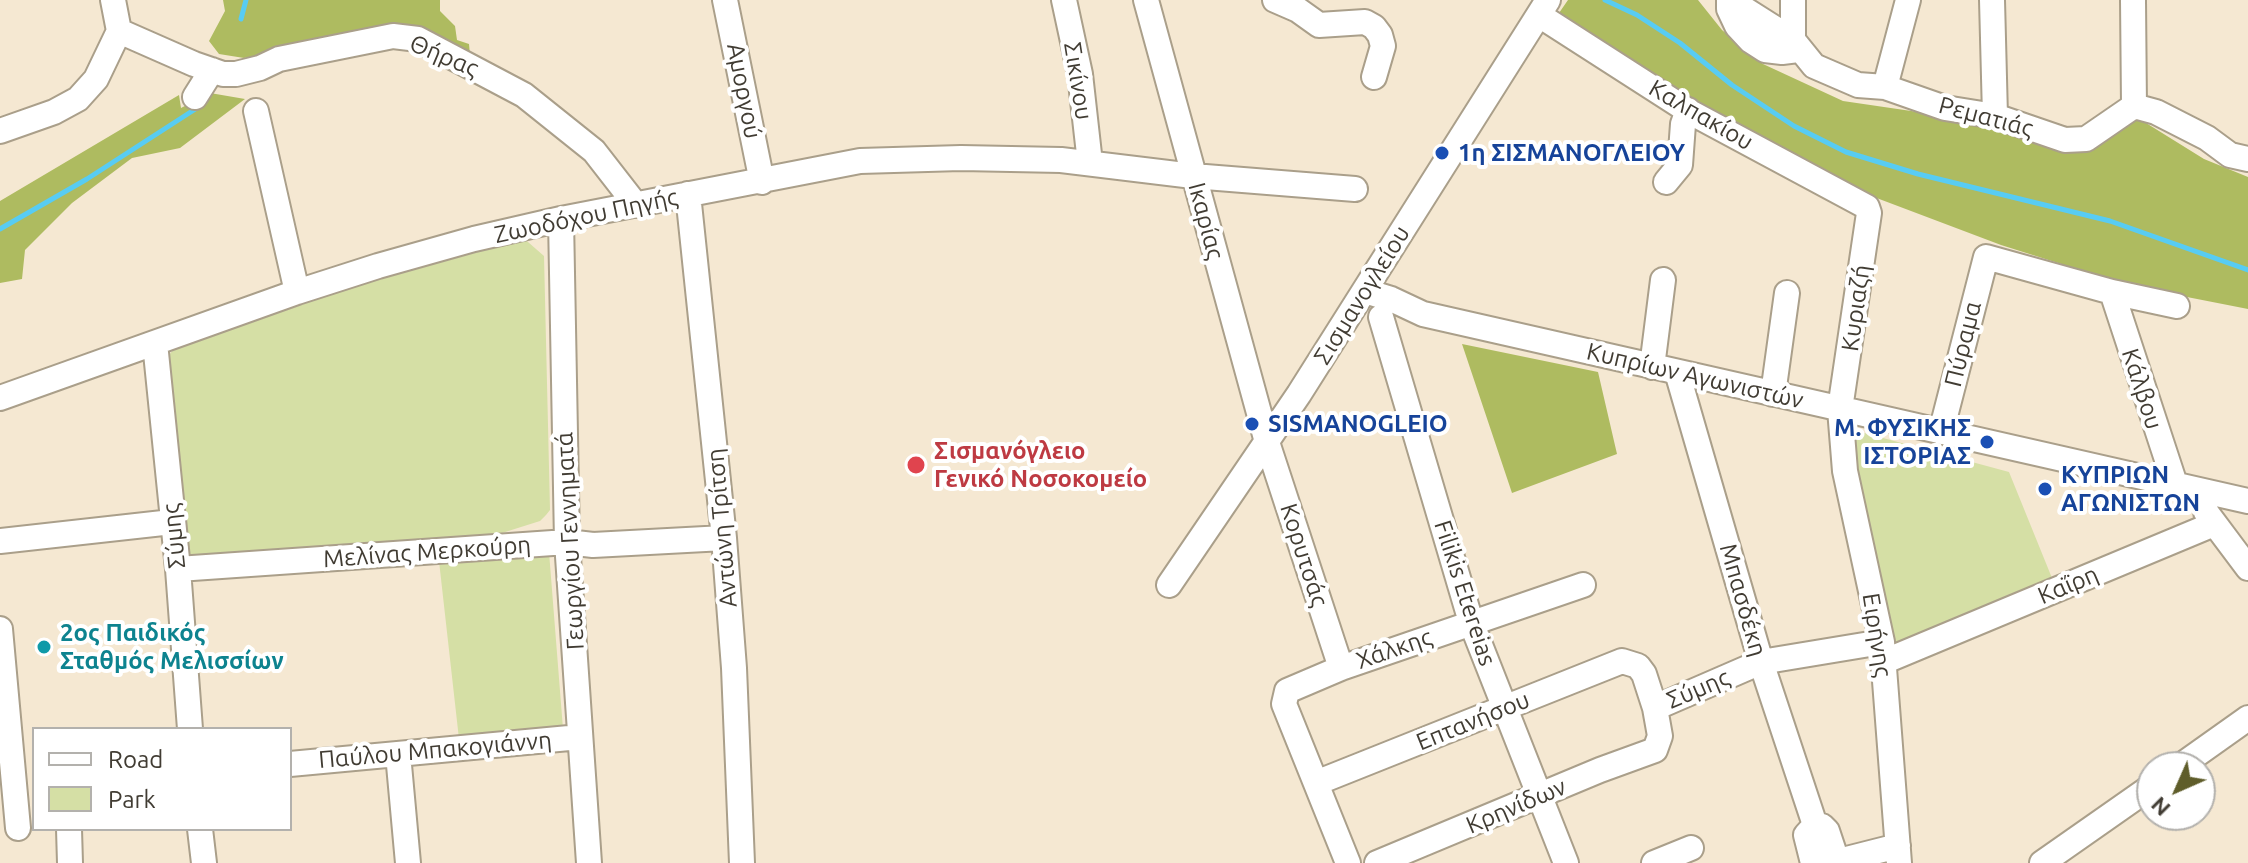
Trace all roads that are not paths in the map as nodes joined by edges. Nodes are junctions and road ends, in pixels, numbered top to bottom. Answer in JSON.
{"nodes":[{"id":1,"x":113,"y":0,"type":"edge"},
{"id":2,"x":725,"y":0,"type":"edge"},
{"id":3,"x":1064,"y":0,"type":"edge"},
{"id":4,"x":1275,"y":0,"type":"edge"},
{"id":5,"x":1730,"y":0,"type":"edge"},
{"id":6,"x":1793,"y":0,"type":"edge"},
{"id":7,"x":1908,"y":0,"type":"edge"},
{"id":8,"x":1992,"y":0,"type":"edge"},
{"id":9,"x":2133,"y":0,"type":"edge"},
{"id":10,"x":1148,"y":1,"type":"edge"},
{"id":11,"x":1544,"y":8,"type":"edge"},
{"id":12,"x":119,"y":31,"type":"junction"},
{"id":13,"x":1796,"y":45,"type":"junction"},
{"id":14,"x":212,"y":70,"type":"junction"},
{"id":15,"x":1374,"y":77,"type":"dead end"},
{"id":16,"x":1885,"y":87,"type":"junction"},
{"id":17,"x":195,"y":97,"type":"dead end"},
{"id":18,"x":2134,"y":106,"type":"junction"},
{"id":19,"x":1688,"y":110,"type":"junction"},
{"id":20,"x":256,"y":111,"type":"dead end"},
{"id":21,"x":1995,"y":116,"type":"junction"},
{"id":22,"x":0,"y":131,"type":"edge"},
{"id":23,"x":2248,"y":159,"type":"edge"},
{"id":24,"x":1090,"y":163,"type":"junction"},
{"id":25,"x":1193,"y":176,"type":"junction"},
{"id":26,"x":762,"y":182,"type":"junction"},
{"id":27,"x":1666,"y":182,"type":"dead end"},
{"id":28,"x":1355,"y":189,"type":"dead end"},
{"id":29,"x":688,"y":194,"type":"junction"},
{"id":30,"x":636,"y":205,"type":"junction"},
{"id":31,"x":1867,"y":207,"type":"joint"},
{"id":32,"x":561,"y":219,"type":"junction"},
{"id":33,"x":1388,"y":254,"type":"junction"},
{"id":34,"x":1663,"y":280,"type":"dead end"},
{"id":35,"x":297,"y":292,"type":"junction"},
{"id":36,"x":2112,"y":292,"type":"junction"},
{"id":37,"x":1787,"y":293,"type":"dead end"},
{"id":38,"x":1360,"y":298,"type":"junction"},
{"id":39,"x":2177,"y":306,"type":"dead end"},
{"id":40,"x":1415,"y":310,"type":"junction"},
{"id":41,"x":1381,"y":317,"type":"junction"},
{"id":42,"x":155,"y":343,"type":"junction"},
{"id":43,"x":1652,"y":367,"type":"junction"},
{"id":44,"x":1677,"y":372,"type":"junction"},
{"id":45,"x":1773,"y":394,"type":"junction"},
{"id":46,"x":0,"y":398,"type":"edge"},
{"id":47,"x":1840,"y":409,"type":"junction"},
{"id":48,"x":1941,"y":432,"type":"junction"},
{"id":49,"x":1267,"y":442,"type":"junction"},
{"id":50,"x":2183,"y":486,"type":"junction"},
{"id":51,"x":2248,"y":501,"type":"edge"},
{"id":52,"x":172,"y":522,"type":"junction"},
{"id":53,"x":2214,"y":524,"type":"junction"},
{"id":54,"x":724,"y":538,"type":"junction"},
{"id":55,"x":0,"y":541,"type":"edge"},
{"id":56,"x":567,"y":542,"type":"junction"},
{"id":57,"x":2248,"y":568,"type":"edge"},
{"id":58,"x":178,"y":569,"type":"junction"},
{"id":59,"x":1169,"y":585,"type":"dead end"},
{"id":60,"x":1583,"y":585,"type":"dead end"},
{"id":61,"x":1471,"y":622,"type":"junction"},
{"id":62,"x":0,"y":629,"type":"edge"},
{"id":63,"x":1883,"y":652,"type":"junction"},
{"id":64,"x":1761,"y":662,"type":"junction"},
{"id":65,"x":1341,"y":668,"type":"junction"},
{"id":66,"x":1655,"y":708,"type":"junction"},
{"id":67,"x":1504,"y":709,"type":"junction"},
{"id":68,"x":2248,"y":718,"type":"edge"},
{"id":69,"x":190,"y":727,"type":"edge"},
{"id":70,"x":580,"y":737,"type":"junction"},
{"id":71,"x":2202,"y":751,"type":"edge"},
{"id":72,"x":398,"y":754,"type":"junction"},
{"id":73,"x":292,"y":764,"type":"edge"},
{"id":74,"x":1316,"y":783,"type":"junction"},
{"id":75,"x":24,"y":788,"type":"edge"},
{"id":76,"x":1538,"y":797,"type":"junction"},
{"id":77,"x":2136,"y":797,"type":"edge"},
{"id":78,"x":17,"y":828,"type":"edge"},
{"id":79,"x":69,"y":831,"type":"edge"},
{"id":80,"x":200,"y":831,"type":"edge"},
{"id":81,"x":1691,"y":848,"type":"dead end"},
{"id":82,"x":1899,"y":855,"type":"edge"},
{"id":83,"x":1827,"y":862,"type":"edge"},
{"id":84,"x":70,"y":863,"type":"edge"},
{"id":85,"x":204,"y":863,"type":"edge"},
{"id":86,"x":408,"y":863,"type":"edge"},
{"id":87,"x":589,"y":863,"type":"edge"},
{"id":88,"x":742,"y":863,"type":"edge"},
{"id":89,"x":1348,"y":863,"type":"edge"},
{"id":90,"x":1377,"y":863,"type":"edge"},
{"id":91,"x":1566,"y":863,"type":"edge"},
{"id":92,"x":1654,"y":863,"type":"edge"},
{"id":93,"x":2042,"y":863,"type":"edge"}],
"edges":[{"from":1,"to":12,"type":"street"},
{"from":2,"to":26,"type":"street","name":"Αμοργού"},
{"from":3,"to":24,"type":"street","name":"Σικίνου"},
{"from":4,"to":15,"type":"street"},
{"from":5,"to":13,"type":"street","name":"Ρεματιάς"},
{"from":6,"to":13,"type":"street"},
{"from":7,"to":16,"type":"street"},
{"from":8,"to":21,"type":"street"},
{"from":9,"to":18,"type":"street"},
{"from":10,"to":25,"type":"street","name":"Ικαρίας"},
{"from":11,"to":19,"type":"street","name":"Καλπακίου"},
{"from":11,"to":33,"type":"street","name":"Σισμανογλείου"},
{"from":12,"to":14,"type":"street","name":"Θήρας"},
{"from":12,"to":22,"type":"street"},
{"from":13,"to":16,"type":"street","name":"Ρεματιάς"},
{"from":14,"to":17,"type":"street"},
{"from":14,"to":30,"type":"street","name":"Θήρας"},
{"from":16,"to":21,"type":"street","name":"Ρεματιάς"},
{"from":18,"to":21,"type":"street","name":"Ρεματιάς"},
{"from":18,"to":23,"type":"street"},
{"from":19,"to":27,"type":"street"},
{"from":19,"to":31,"type":"street","name":"Καλπακίου"},
{"from":20,"to":35,"type":"street"},
{"from":24,"to":25,"type":"street","name":"Ζωοδόχου Πηγής"},
{"from":24,"to":26,"type":"street","name":"Ζωοδόχου Πηγής"},
{"from":25,"to":28,"type":"street","name":"Ζωοδόχου Πηγής"},
{"from":25,"to":49,"type":"street","name":"Ικαρίας"},
{"from":26,"to":29,"type":"street","name":"Ζωοδόχου Πηγής"},
{"from":29,"to":30,"type":"street","name":"Ζωοδόχου Πηγής"},
{"from":29,"to":54,"type":"street","name":"Αντώνη Τρίτση"},
{"from":30,"to":32,"type":"street","name":"Ζωοδόχου Πηγής"},
{"from":31,"to":47,"type":"street","name":"Κυριαζή"},
{"from":32,"to":35,"type":"street","name":"Ζωοδόχου Πηγής"},
{"from":32,"to":56,"type":"street","name":"Γεωργίου Γεννηματά"},
{"from":33,"to":38,"type":"street","name":"Σισμανογλείου"},
{"from":33,"to":40,"type":"street"},
{"from":34,"to":43,"type":"street"},
{"from":35,"to":42,"type":"street","name":"Ζωοδόχου Πηγής"},
{"from":36,"to":39,"type":"street"},
{"from":36,"to":48,"type":"street","name":"Πύραμα"},
{"from":36,"to":50,"type":"street","name":"Κάλβου"},
{"from":37,"to":45,"type":"street"},
{"from":38,"to":40,"type":"street","name":"Κυπρίων Αγωνιστών"},
{"from":38,"to":41,"type":"street","name":"Κυπρίων Αγωνιστών"},
{"from":38,"to":49,"type":"street","name":"Σισμανογλείου"},
{"from":40,"to":41,"type":"street","name":"Κυπρίων Αγωνιστών"},
{"from":40,"to":43,"type":"street","name":"Κυπρίων Αγωνιστών"},
{"from":41,"to":61,"type":"street","name":"Filikis Etereias"},
{"from":42,"to":46,"type":"street","name":"Ζωοδόχου Πηγής"},
{"from":42,"to":52,"type":"street","name":"Σύμης"},
{"from":43,"to":44,"type":"street","name":"Κυπρίων Αγωνιστών"},
{"from":44,"to":45,"type":"street","name":"Κυπρίων Αγωνιστών"},
{"from":44,"to":64,"type":"street","name":"Μπασδέκη"},
{"from":45,"to":47,"type":"street","name":"Κυπρίων Αγωνιστών"},
{"from":47,"to":48,"type":"street","name":"Κυπρίων Αγωνιστών"},
{"from":47,"to":63,"type":"street","name":"Ειρήνης"},
{"from":48,"to":50,"type":"street","name":"Κυπρίων Αγωνιστών"},
{"from":49,"to":59,"type":"street","name":"Σισμανογλείου"},
{"from":49,"to":65,"type":"street","name":"Κορυτσάς"},
{"from":50,"to":51,"type":"street","name":"Κυπρίων Αγωνιστών"},
{"from":50,"to":53,"type":"street"},
{"from":52,"to":55,"type":"street"},
{"from":52,"to":58,"type":"street","name":"Σύμης"},
{"from":53,"to":57,"type":"street"},
{"from":53,"to":63,"type":"street","name":"Καΐρη"},
{"from":54,"to":56,"type":"street","name":"Μελίνας Μερκούρη"},
{"from":54,"to":88,"type":"street","name":"Αντώνη Τρίτση"},
{"from":56,"to":58,"type":"street","name":"Μελίνας Μερκούρη"},
{"from":56,"to":70,"type":"street","name":"Γεωργίου Γεννηματά"},
{"from":58,"to":69,"type":"street","name":"Σύμης"},
{"from":60,"to":61,"type":"street","name":"Χάλκης"},
{"from":61,"to":65,"type":"street","name":"Χάλκης"},
{"from":61,"to":67,"type":"street","name":"Filikis Etereias"},
{"from":62,"to":75,"type":"street"},
{"from":63,"to":64,"type":"street","name":"Σύμης"},
{"from":63,"to":82,"type":"street","name":"Ειρήνης"},
{"from":64,"to":66,"type":"street","name":"Σύμης"},
{"from":64,"to":83,"type":"street","name":"Μπασδέκη"},
{"from":65,"to":74,"type":"street"},
{"from":66,"to":67,"type":"street","name":"Επτανήσου"},
{"from":66,"to":76,"type":"street","name":"Κρηνίδων"},
{"from":67,"to":74,"type":"street","name":"Επτανήσου"},
{"from":67,"to":76,"type":"street","name":"Filikis Etereias"},
{"from":68,"to":71,"type":"street"},
{"from":70,"to":72,"type":"street","name":"Παύλου Μπακογιάννη"},
{"from":70,"to":87,"type":"street","name":"Γεωργίου Γεννηματά"},
{"from":72,"to":73,"type":"street","name":"Παύλου Μπακογιάννη"},
{"from":72,"to":86,"type":"street"},
{"from":74,"to":89,"type":"street"},
{"from":75,"to":78,"type":"street"},
{"from":76,"to":90,"type":"street","name":"Κρηνίδων"},
{"from":76,"to":91,"type":"street","name":"Filikis Etereias"},
{"from":77,"to":93,"type":"street"},
{"from":79,"to":84,"type":"street"},
{"from":80,"to":85,"type":"street"},
{"from":81,"to":92,"type":"street"},
{"from":82,"to":83,"type":"street"}]}
